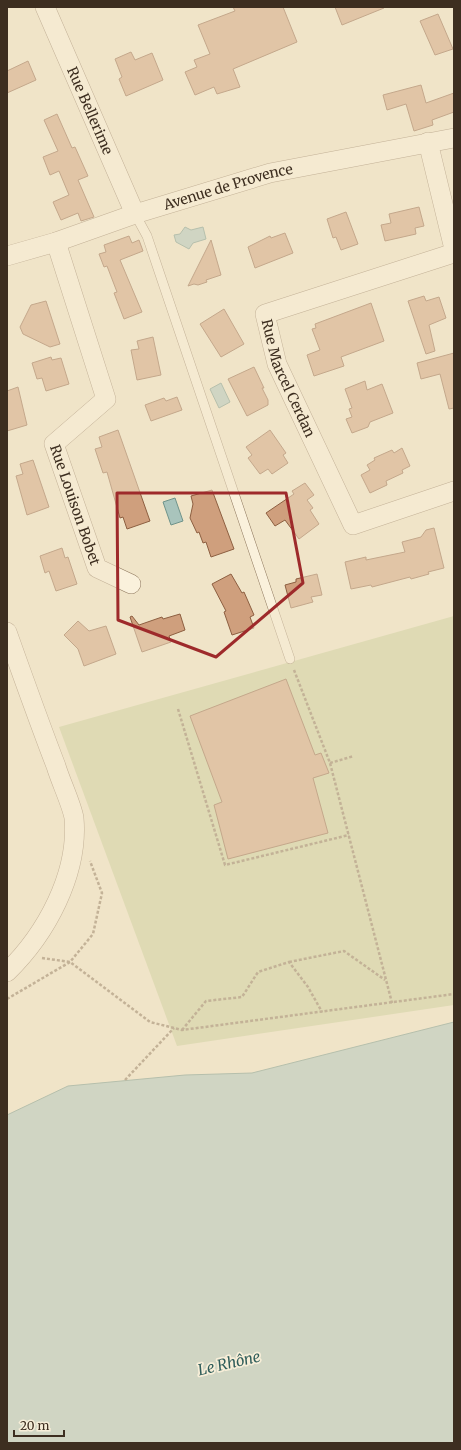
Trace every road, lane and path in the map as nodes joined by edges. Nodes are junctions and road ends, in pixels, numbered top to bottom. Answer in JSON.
{"nodes":[{"id":1,"x":45,"y":7,"type":"edge"},
{"id":2,"x":454,"y":138,"type":"edge"},
{"id":3,"x":428,"y":142,"type":"junction"},
{"id":4,"x":135,"y":214,"type":"junction"},
{"id":5,"x":56,"y":242,"type":"junction"},
{"id":6,"x":454,"y":249,"type":"edge"},
{"id":7,"x":454,"y":253,"type":"edge"},
{"id":8,"x":7,"y":256,"type":"edge"},
{"id":9,"x":454,"y":491,"type":"edge"},
{"id":10,"x":131,"y":584,"type":"dead end"},
{"id":11,"x":7,"y":632,"type":"edge"},
{"id":12,"x":290,"y":659,"type":"joint"},
{"id":13,"x":178,"y":709,"type":"dead end"},
{"id":14,"x":354,"y":756,"type":"dead end"},
{"id":15,"x":330,"y":763,"type":"junction"},
{"id":16,"x":349,"y":835,"type":"junction"},
{"id":17,"x":89,"y":858,"type":"dead end"},
{"id":18,"x":24,"y":955,"type":"junction"},
{"id":19,"x":70,"y":962,"type":"junction"},
{"id":20,"x":288,"y":962,"type":"junction"},
{"id":21,"x":7,"y":972,"type":"edge"},
{"id":22,"x":386,"y":981,"type":"junction"},
{"id":23,"x":454,"y":994,"type":"edge"},
{"id":24,"x":7,"y":999,"type":"edge"},
{"id":25,"x":392,"y":1003,"type":"junction"},
{"id":26,"x":322,"y":1012,"type":"junction"},
{"id":27,"x":174,"y":1028,"type":"junction"},
{"id":28,"x":182,"y":1030,"type":"junction"},
{"id":29,"x":125,"y":1080,"type":"dead end"}],
"edges":[{"from":1,"to":4,"type":"street","name":"Rue Bellerime"},
{"from":2,"to":3,"type":"street","name":"Avenue de Provence"},
{"from":3,"to":4,"type":"street","name":"Avenue de Provence"},
{"from":3,"to":6,"type":"street"},
{"from":4,"to":5,"type":"street","name":"Avenue de Provence"},
{"from":4,"to":12,"type":"lane"},
{"from":5,"to":8,"type":"street","name":"Avenue de Provence"},
{"from":5,"to":10,"type":"street","name":"Rue Louison Bobet"},
{"from":7,"to":9,"type":"street","name":"Rue Marcel Cerdan"},
{"from":11,"to":18,"type":"street"},
{"from":12,"to":15,"type":"path"},
{"from":13,"to":16,"type":"path"},
{"from":14,"to":15,"type":"path"},
{"from":15,"to":16,"type":"path"},
{"from":16,"to":22,"type":"path"},
{"from":17,"to":19,"type":"path"},
{"from":18,"to":19,"type":"path"},
{"from":18,"to":21,"type":"street"},
{"from":19,"to":24,"type":"path"},
{"from":19,"to":27,"type":"path"},
{"from":20,"to":22,"type":"path"},
{"from":20,"to":26,"type":"path"},
{"from":20,"to":28,"type":"path"},
{"from":22,"to":25,"type":"path"},
{"from":23,"to":25,"type":"path"},
{"from":25,"to":26,"type":"path"},
{"from":26,"to":28,"type":"path"},
{"from":27,"to":28,"type":"path"},
{"from":27,"to":29,"type":"path"}]}
